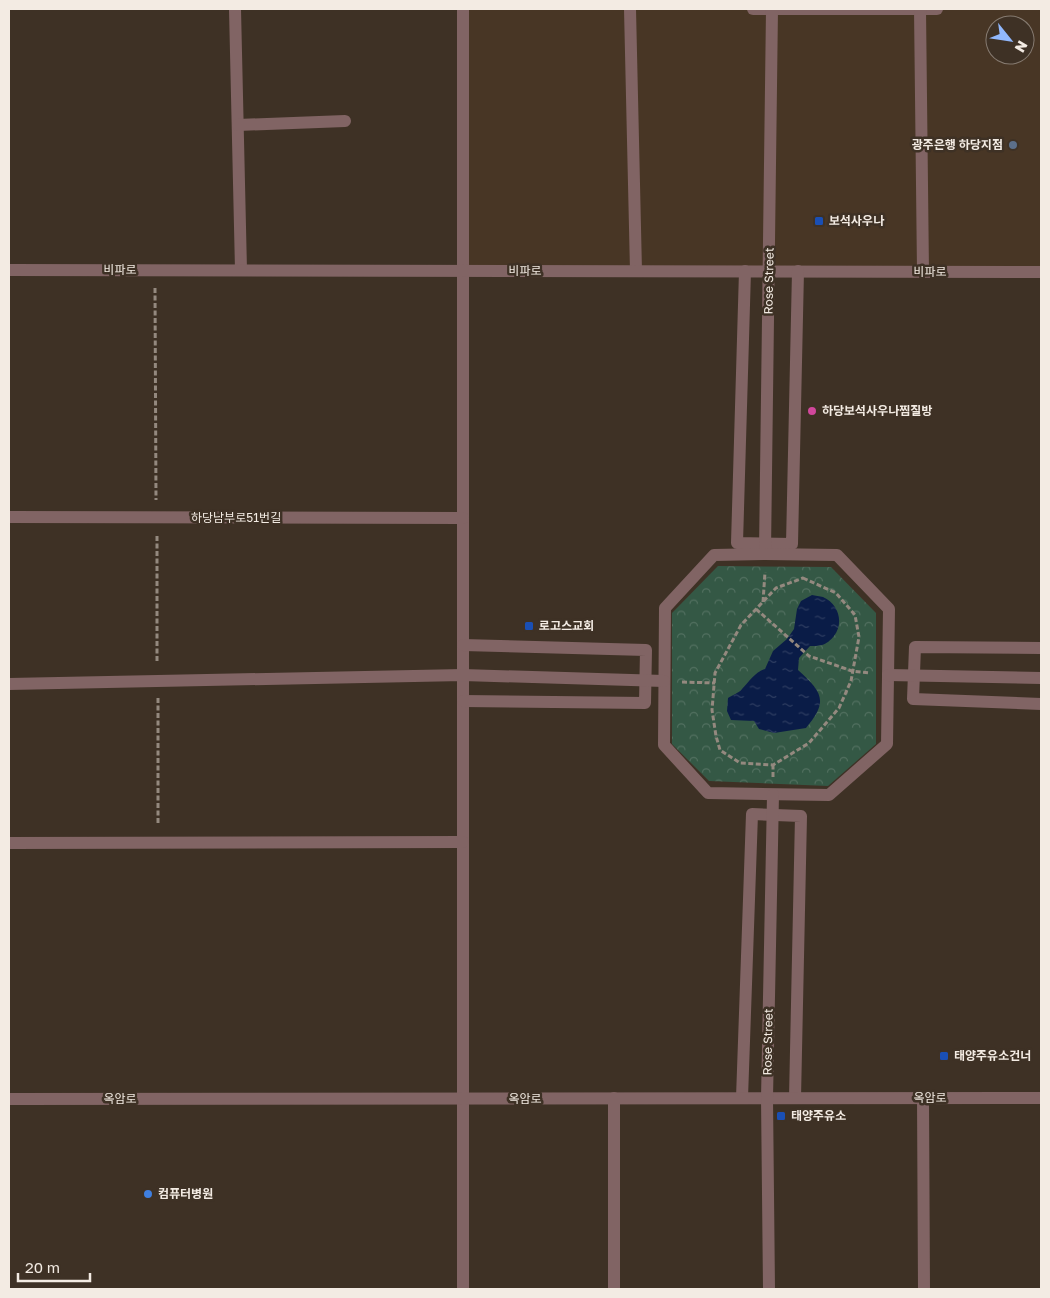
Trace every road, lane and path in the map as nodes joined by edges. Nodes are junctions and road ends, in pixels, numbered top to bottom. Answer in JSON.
{"nodes":[{"id":1,"x":236,"y":9,"type":"edge"},
{"id":2,"x":463,"y":9,"type":"edge"},
{"id":3,"x":630,"y":9,"type":"edge"},
{"id":4,"x":753,"y":9,"type":"edge"},
{"id":5,"x":772,"y":9,"type":"edge"},
{"id":6,"x":920,"y":9,"type":"edge"},
{"id":7,"x":937,"y":9,"type":"edge"},
{"id":8,"x":345,"y":121,"type":"dead end"},
{"id":9,"x":238,"y":125,"type":"junction"},
{"id":10,"x":9,"y":270,"type":"edge"},
{"id":11,"x":155,"y":270,"type":"junction"},
{"id":12,"x":241,"y":270,"type":"junction"},
{"id":13,"x":463,"y":271,"type":"junction"},
{"id":14,"x":636,"y":271,"type":"junction"},
{"id":15,"x":745,"y":271,"type":"junction"},
{"id":16,"x":769,"y":271,"type":"junction"},
{"id":17,"x":798,"y":271,"type":"junction"},
{"id":18,"x":923,"y":272,"type":"junction"},
{"id":19,"x":1041,"y":272,"type":"edge"},
{"id":20,"x":9,"y":518,"type":"edge"},
{"id":21,"x":156,"y":518,"type":"junction"},
{"id":22,"x":463,"y":518,"type":"junction"},
{"id":23,"x":765,"y":549,"type":"junction"},
{"id":24,"x":763,"y":602,"type":"junction"},
{"id":25,"x":756,"y":609,"type":"junction"},
{"id":26,"x":463,"y":645,"type":"junction"},
{"id":27,"x":1041,"y":648,"type":"edge"},
{"id":28,"x":852,"y":671,"type":"junction"},
{"id":29,"x":463,"y":675,"type":"junction"},
{"id":30,"x":888,"y":675,"type":"junction"},
{"id":31,"x":914,"y":675,"type":"junction"},
{"id":32,"x":1041,"y":678,"type":"edge"},
{"id":33,"x":646,"y":680,"type":"junction"},
{"id":34,"x":158,"y":681,"type":"junction"},
{"id":35,"x":664,"y":681,"type":"junction"},
{"id":36,"x":715,"y":683,"type":"junction"},
{"id":37,"x":9,"y":684,"type":"edge"},
{"id":38,"x":463,"y":701,"type":"junction"},
{"id":39,"x":1041,"y":704,"type":"edge"},
{"id":40,"x":773,"y":794,"type":"junction"},
{"id":41,"x":772,"y":814,"type":"junction"},
{"id":42,"x":463,"y":842,"type":"junction"},
{"id":43,"x":9,"y":843,"type":"edge"},
{"id":44,"x":158,"y":843,"type":"junction"},
{"id":45,"x":614,"y":1098,"type":"junction"},
{"id":46,"x":742,"y":1098,"type":"junction"},
{"id":47,"x":768,"y":1098,"type":"junction"},
{"id":48,"x":795,"y":1098,"type":"junction"},
{"id":49,"x":923,"y":1098,"type":"junction"},
{"id":50,"x":1041,"y":1098,"type":"edge"},
{"id":51,"x":9,"y":1099,"type":"edge"},
{"id":52,"x":463,"y":1099,"type":"junction"},
{"id":53,"x":463,"y":1289,"type":"edge"},
{"id":54,"x":614,"y":1289,"type":"edge"},
{"id":55,"x":769,"y":1289,"type":"edge"},
{"id":56,"x":924,"y":1289,"type":"edge"}],
"edges":[{"from":1,"to":9,"type":"street"},
{"from":2,"to":13,"type":"street"},
{"from":3,"to":14,"type":"street"},
{"from":4,"to":5,"type":"street"},
{"from":5,"to":6,"type":"street"},
{"from":5,"to":16,"type":"street","name":"Rose Street"},
{"from":6,"to":7,"type":"street"},
{"from":6,"to":18,"type":"street"},
{"from":8,"to":9,"type":"street"},
{"from":9,"to":12,"type":"street"},
{"from":10,"to":11,"type":"street","name":"비파로"},
{"from":11,"to":12,"type":"street","name":"비파로"},
{"from":11,"to":21,"type":"path"},
{"from":12,"to":13,"type":"street","name":"비파로"},
{"from":13,"to":14,"type":"street","name":"비파로"},
{"from":13,"to":22,"type":"street"},
{"from":14,"to":15,"type":"street","name":"비파로"},
{"from":15,"to":16,"type":"street","name":"비파로"},
{"from":15,"to":23,"type":"street"},
{"from":16,"to":17,"type":"street","name":"비파로"},
{"from":16,"to":23,"type":"street","name":"Rose Street"},
{"from":17,"to":18,"type":"street","name":"비파로"},
{"from":17,"to":23,"type":"street"},
{"from":18,"to":19,"type":"street","name":"비파로"},
{"from":20,"to":21,"type":"street","name":"하당남부로51번길"},
{"from":21,"to":22,"type":"street","name":"하당남부로51번길"},
{"from":21,"to":34,"type":"path"},
{"from":22,"to":26,"type":"street"},
{"from":23,"to":24,"type":"path"},
{"from":23,"to":30,"type":"street"},
{"from":23,"to":35,"type":"street"},
{"from":24,"to":25,"type":"path"},
{"from":24,"to":28,"type":"path"},
{"from":25,"to":28,"type":"path"},
{"from":25,"to":36,"type":"path"},
{"from":26,"to":29,"type":"street"},
{"from":26,"to":33,"type":"street"},
{"from":27,"to":31,"type":"street"},
{"from":28,"to":30,"type":"path"},
{"from":28,"to":36,"type":"path"},
{"from":29,"to":33,"type":"street"},
{"from":29,"to":34,"type":"street"},
{"from":29,"to":38,"type":"street"},
{"from":30,"to":31,"type":"street"},
{"from":30,"to":40,"type":"street"},
{"from":31,"to":32,"type":"street"},
{"from":31,"to":39,"type":"street"},
{"from":33,"to":35,"type":"street"},
{"from":33,"to":38,"type":"street"},
{"from":34,"to":37,"type":"street"},
{"from":34,"to":44,"type":"path"},
{"from":35,"to":36,"type":"path"},
{"from":35,"to":40,"type":"street"},
{"from":38,"to":42,"type":"street"},
{"from":40,"to":41,"type":"street","name":"Rose Street"},
{"from":41,"to":46,"type":"street"},
{"from":41,"to":47,"type":"street","name":"Rose Street"},
{"from":41,"to":48,"type":"street"},
{"from":42,"to":44,"type":"street"},
{"from":42,"to":52,"type":"street"},
{"from":43,"to":44,"type":"street"},
{"from":45,"to":46,"type":"street","name":"옥암로"},
{"from":45,"to":52,"type":"street","name":"옥암로"},
{"from":45,"to":54,"type":"street"},
{"from":46,"to":47,"type":"street","name":"옥암로"},
{"from":47,"to":48,"type":"street","name":"옥암로"},
{"from":47,"to":55,"type":"street","name":"Rose Street"},
{"from":48,"to":49,"type":"street","name":"옥암로"},
{"from":49,"to":50,"type":"street","name":"옥암로"},
{"from":49,"to":56,"type":"street"},
{"from":51,"to":52,"type":"street","name":"옥암로"},
{"from":52,"to":53,"type":"street"}]}
